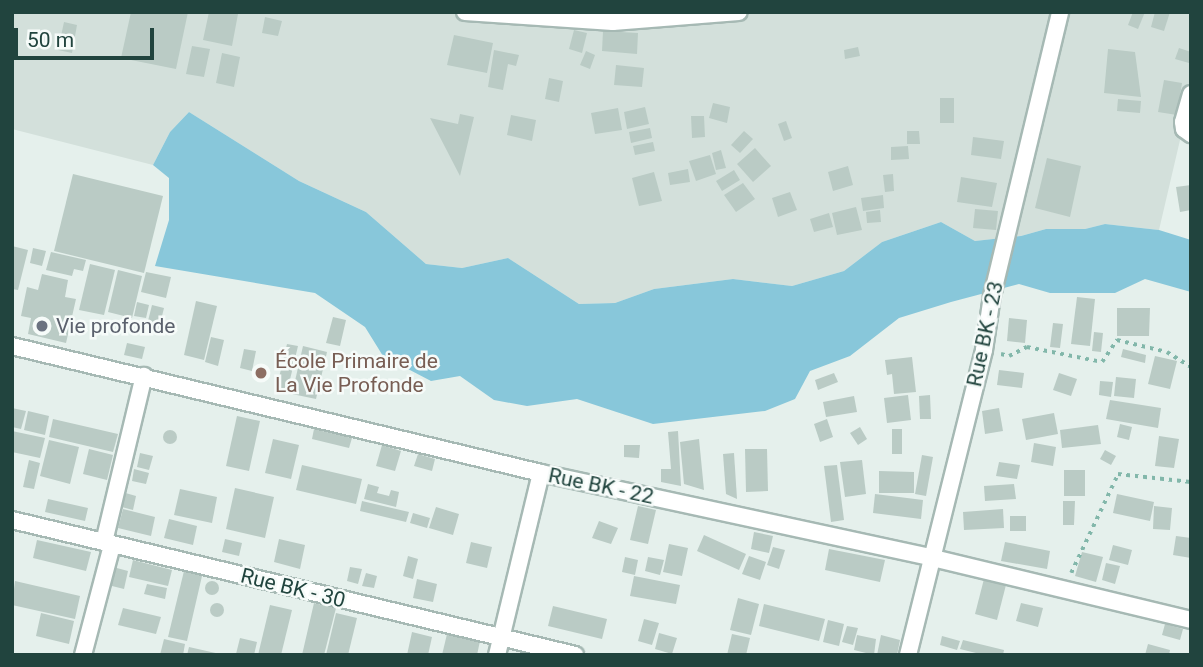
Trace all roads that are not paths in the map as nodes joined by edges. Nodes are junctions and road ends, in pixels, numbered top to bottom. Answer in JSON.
{"nodes":[{"id":1,"x":465,"y":12,"type":"edge"},
{"id":2,"x":739,"y":12,"type":"edge"},
{"id":3,"x":1060,"y":12,"type":"edge"},
{"id":4,"x":573,"y":17,"type":"edge"},
{"id":5,"x":1191,"y":94,"type":"edge"},
{"id":6,"x":1191,"y":134,"type":"edge"},
{"id":7,"x":12,"y":346,"type":"edge"},
{"id":8,"x":144,"y":376,"type":"junction"},
{"id":9,"x":541,"y":473,"type":"junction"},
{"id":10,"x":12,"y":520,"type":"edge"},
{"id":11,"x":108,"y":543,"type":"junction"},
{"id":12,"x":933,"y":558,"type":"junction"},
{"id":13,"x":1191,"y":620,"type":"edge"},
{"id":14,"x":501,"y":638,"type":"junction"},
{"id":15,"x":83,"y":655,"type":"edge"},
{"id":16,"x":498,"y":655,"type":"edge"},
{"id":17,"x":575,"y":655,"type":"edge"},
{"id":18,"x":908,"y":655,"type":"edge"}],
"edges":[{"from":1,"to":4,"type":"street"},
{"from":2,"to":4,"type":"street"},
{"from":3,"to":12,"type":"street","name":"Rue BK - 23"},
{"from":5,"to":6,"type":"street"},
{"from":7,"to":8,"type":"street","name":"Rue BK - 22"},
{"from":8,"to":9,"type":"street","name":"Rue BK - 22"},
{"from":8,"to":11,"type":"street"},
{"from":9,"to":12,"type":"street","name":"Rue BK - 22"},
{"from":9,"to":14,"type":"street"},
{"from":10,"to":11,"type":"street","name":"Rue BK - 30"},
{"from":11,"to":14,"type":"street","name":"Rue BK - 30"},
{"from":11,"to":15,"type":"street"},
{"from":12,"to":13,"type":"street","name":"Rue BK - 22"},
{"from":12,"to":18,"type":"street","name":"Rue BK - 23"},
{"from":14,"to":16,"type":"street"},
{"from":14,"to":17,"type":"street","name":"Rue BK - 30"}]}
